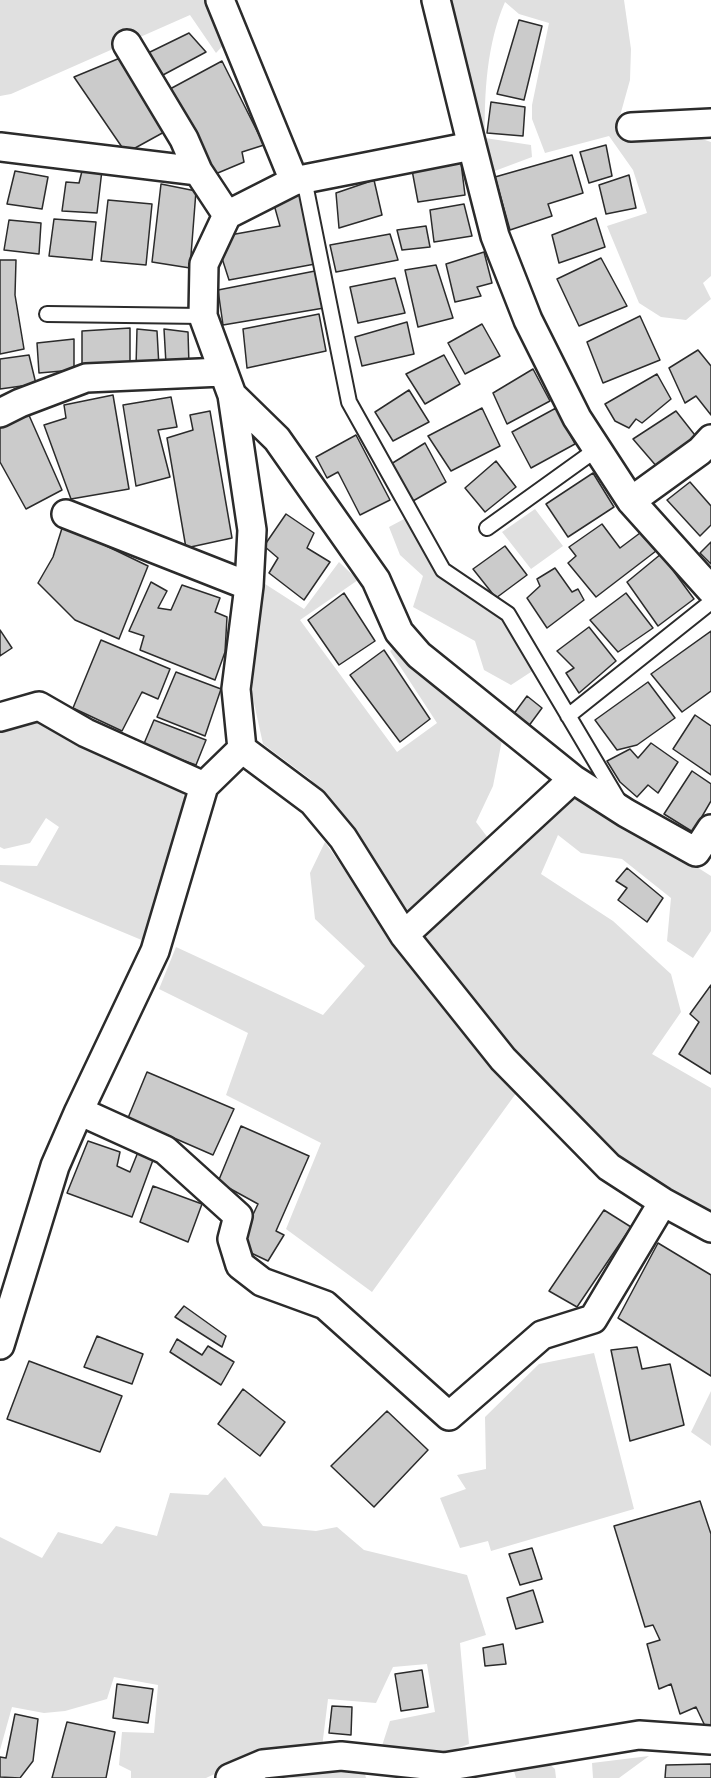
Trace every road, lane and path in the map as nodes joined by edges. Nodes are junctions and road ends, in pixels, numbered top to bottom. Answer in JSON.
{"nodes":[{"id":1,"x":220,"y":0,"type":"edge"},
{"id":2,"x":436,"y":0,"type":"edge"},
{"id":3,"x":127,"y":44,"type":"dead end"},
{"id":4,"x":711,"y":123,"type":"edge"},
{"id":5,"x":631,"y":127,"type":"dead end"},
{"id":6,"x":471,"y":146,"type":"junction"},
{"id":7,"x":0,"y":147,"type":"edge"},
{"id":8,"x":198,"y":171,"type":"junction"},
{"id":9,"x":299,"y":180,"type":"junction"},
{"id":10,"x":227,"y":215,"type":"junction"},
{"id":11,"x":47,"y":314,"type":"dead end"},
{"id":12,"x":203,"y":316,"type":"junction"},
{"id":13,"x":227,"y":384,"type":"junction"},
{"id":14,"x":0,"y":413,"type":"edge"},
{"id":15,"x":711,"y":439,"type":"edge"},
{"id":16,"x":597,"y":448,"type":"junction"},
{"id":17,"x":631,"y":501,"type":"junction"},
{"id":18,"x":66,"y":514,"type":"dead end"},
{"id":19,"x":487,"y":528,"type":"dead end"},
{"id":20,"x":249,"y":586,"type":"junction"},
{"id":21,"x":711,"y":590,"type":"edge"},
{"id":22,"x":711,"y":602,"type":"edge"},
{"id":23,"x":568,"y":716,"type":"junction"},
{"id":24,"x":0,"y":717,"type":"edge"},
{"id":25,"x":242,"y":749,"type":"junction"},
{"id":26,"x":573,"y":778,"type":"junction"},
{"id":27,"x":204,"y":786,"type":"junction"},
{"id":28,"x":626,"y":813,"type":"junction"},
{"id":29,"x":711,"y":829,"type":"edge"},
{"id":30,"x":704,"y":856,"type":"edge"},
{"id":31,"x":404,"y":935,"type":"junction"},
{"id":32,"x":79,"y":1111,"type":"junction"},
{"id":33,"x":663,"y":1202,"type":"junction"},
{"id":34,"x":711,"y":1228,"type":"edge"},
{"id":35,"x":0,"y":1345,"type":"edge"},
{"id":36,"x":711,"y":1740,"type":"edge"},
{"id":37,"x":230,"y":1778,"type":"edge"}],
"edges":[{"from":1,"to":9,"type":"street"},
{"from":2,"to":6,"type":"street"},
{"from":3,"to":8,"type":"street"},
{"from":4,"to":5,"type":"street"},
{"from":6,"to":9,"type":"street"},
{"from":6,"to":16,"type":"street"},
{"from":7,"to":8,"type":"street"},
{"from":8,"to":10,"type":"street"},
{"from":9,"to":10,"type":"street"},
{"from":9,"to":23,"type":"lane"},
{"from":10,"to":12,"type":"street"},
{"from":11,"to":12,"type":"lane"},
{"from":12,"to":13,"type":"street"},
{"from":13,"to":14,"type":"street"},
{"from":13,"to":20,"type":"street"},
{"from":13,"to":26,"type":"street"},
{"from":15,"to":17,"type":"street"},
{"from":16,"to":17,"type":"street"},
{"from":16,"to":19,"type":"lane"},
{"from":17,"to":21,"type":"street"},
{"from":18,"to":20,"type":"street"},
{"from":20,"to":25,"type":"street"},
{"from":22,"to":23,"type":"lane"},
{"from":23,"to":28,"type":"lane"},
{"from":24,"to":27,"type":"street"},
{"from":25,"to":27,"type":"street"},
{"from":25,"to":31,"type":"street"},
{"from":26,"to":28,"type":"street"},
{"from":26,"to":31,"type":"street"},
{"from":27,"to":32,"type":"street"},
{"from":28,"to":30,"type":"street"},
{"from":29,"to":30,"type":"street"},
{"from":31,"to":33,"type":"street"},
{"from":32,"to":33,"type":"street"},
{"from":32,"to":35,"type":"street"},
{"from":33,"to":34,"type":"street"},
{"from":36,"to":37,"type":"street"}]}
